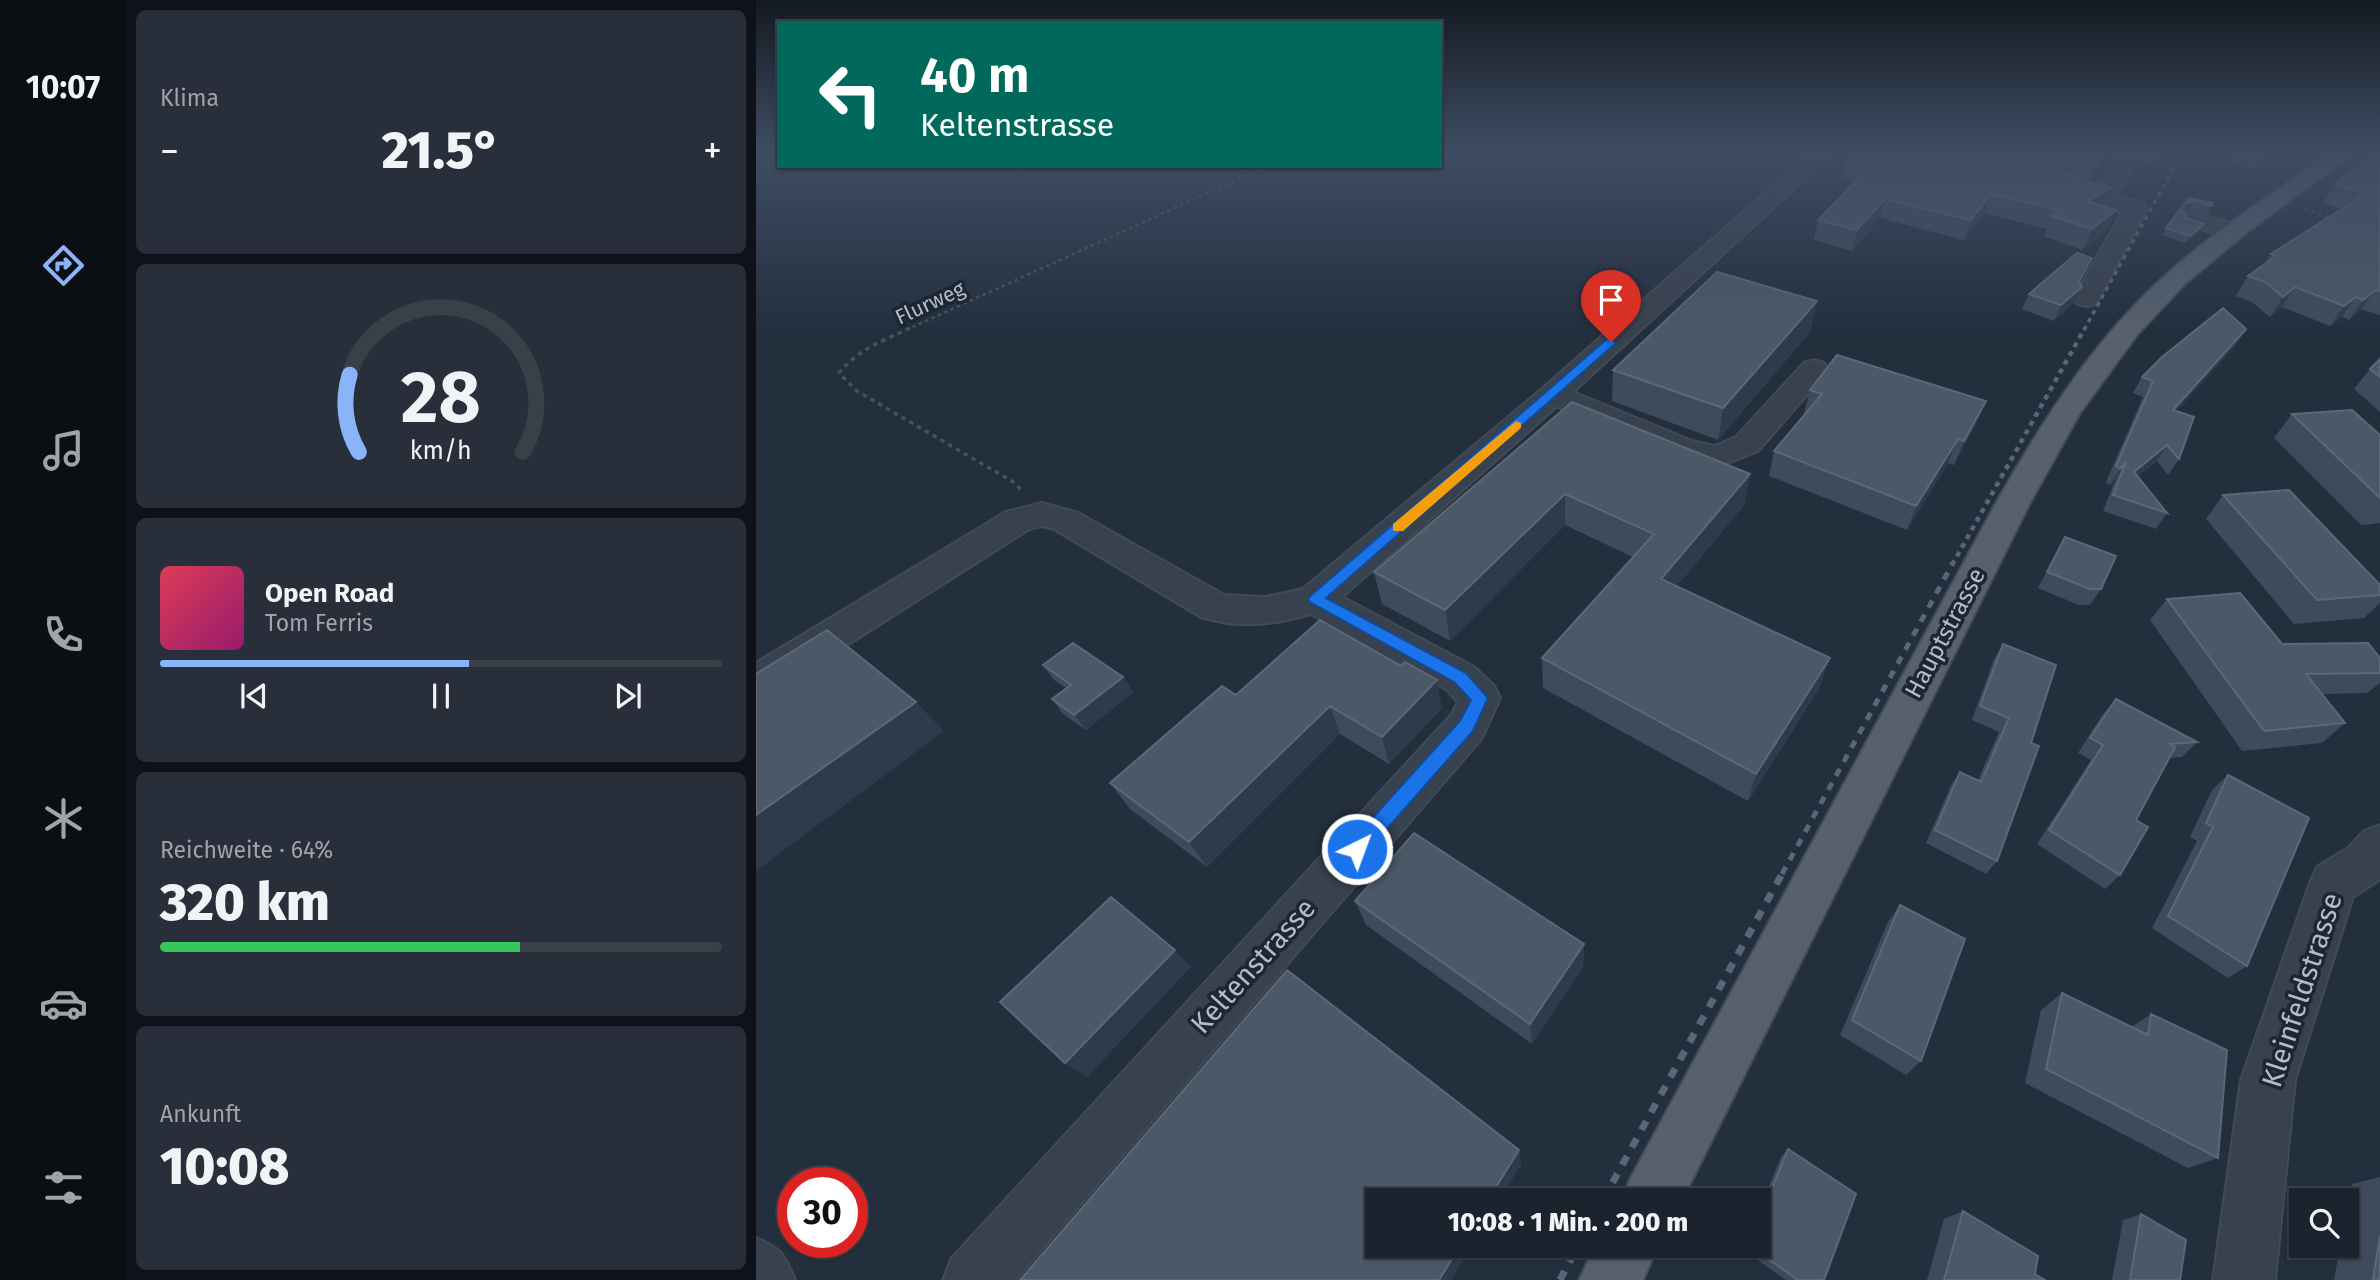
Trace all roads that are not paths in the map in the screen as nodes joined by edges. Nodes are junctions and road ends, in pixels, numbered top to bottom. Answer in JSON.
{"nodes":[{"id":1,"x":1758,"y":211,"type":"edge"},
{"id":2,"x":2134,"y":211,"type":"edge"},
{"id":3,"x":2262,"y":211,"type":"edge"},
{"id":4,"x":2191,"y":218,"type":"edge"},
{"id":5,"x":2233,"y":232,"type":"junction"},
{"id":6,"x":2087,"y":298,"type":"dead end"},
{"id":7,"x":1814,"y":369,"type":"dead end"},
{"id":8,"x":1553,"y":394,"type":"junction"},
{"id":9,"x":1315,"y":598,"type":"junction"},
{"id":10,"x":756,"y":682,"type":"edge"},
{"id":11,"x":2380,"y":846,"type":"edge"},
{"id":12,"x":1657,"y":1188,"type":"edge"},
{"id":13,"x":1622,"y":1258,"type":"edge"},
{"id":14,"x":756,"y":1269,"type":"edge"},
{"id":15,"x":764,"y":1280,"type":"edge"},
{"id":16,"x":974,"y":1280,"type":"edge"},
{"id":17,"x":1610,"y":1280,"type":"edge"},
{"id":18,"x":2244,"y":1280,"type":"edge"}],
"edges":[{"from":1,"to":8,"type":"street"},
{"from":2,"to":6,"type":"street"},
{"from":3,"to":5,"type":"main road","name":"Hauptstrasse"},
{"from":4,"to":5,"type":"street"},
{"from":5,"to":12,"type":"main road","name":"Hauptstrasse"},
{"from":7,"to":8,"type":"street"},
{"from":8,"to":9,"type":"street"},
{"from":9,"to":10,"type":"street"},
{"from":9,"to":16,"type":"street","name":"Keltenstrasse"},
{"from":11,"to":18,"type":"street","name":"Kleinfeldstrasse"},
{"from":13,"to":17,"type":"main road"},
{"from":14,"to":15,"type":"street"}]}
